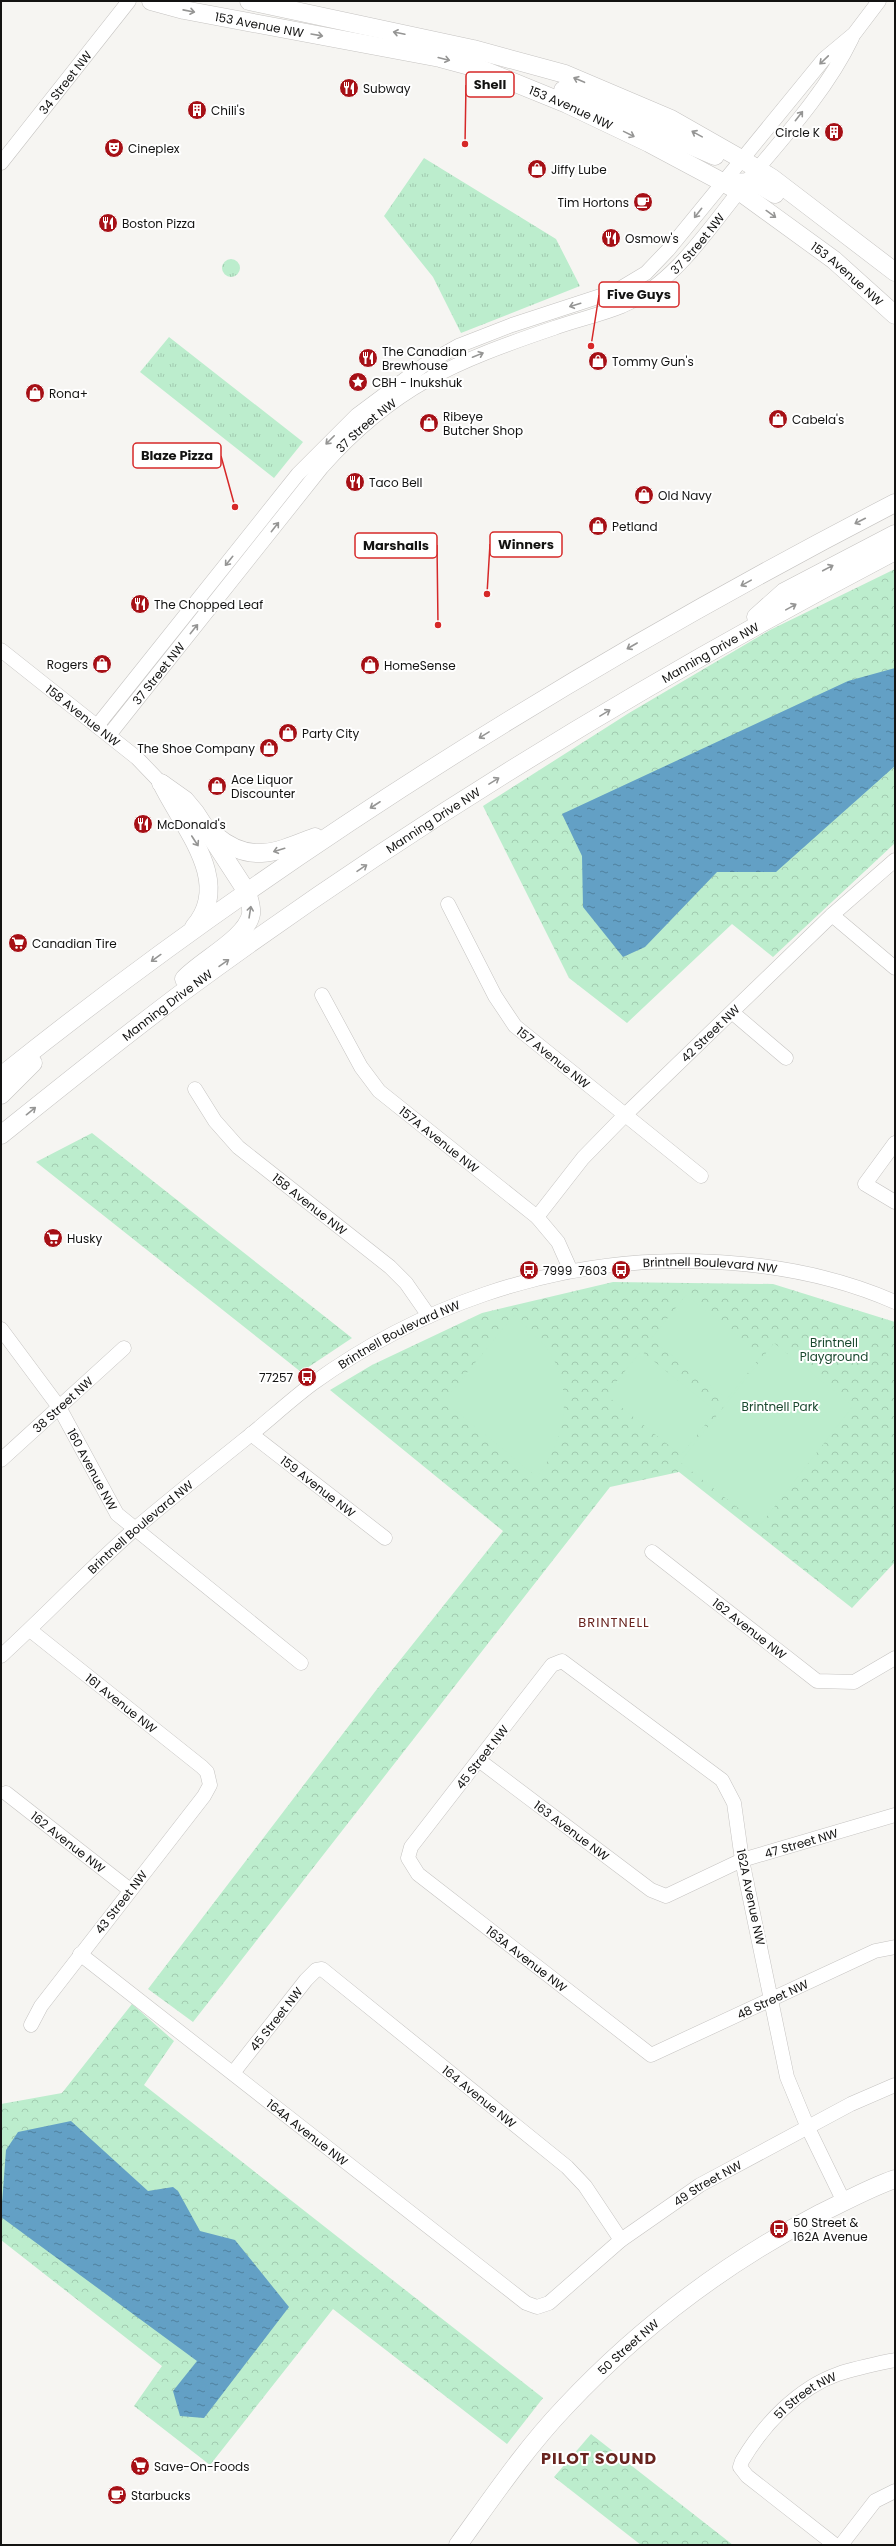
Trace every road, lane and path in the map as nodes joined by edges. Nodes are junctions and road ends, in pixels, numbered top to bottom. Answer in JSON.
{"nodes":[{"id":1,"x":130,"y":1,"type":"edge"},
{"id":2,"x":151,"y":1,"type":"edge"},
{"id":3,"x":249,"y":1,"type":"edge"},
{"id":4,"x":879,"y":1,"type":"edge"},
{"id":5,"x":513,"y":81,"type":"junction"},
{"id":6,"x":1,"y":163,"type":"edge"},
{"id":7,"x":745,"y":173,"type":"junction"},
{"id":8,"x":723,"y":183,"type":"junction"},
{"id":9,"x":895,"y":273,"type":"edge"},
{"id":10,"x":895,"y":315,"type":"edge"},
{"id":11,"x":895,"y":503,"type":"edge"},
{"id":12,"x":895,"y":534,"type":"edge"},
{"id":13,"x":895,"y":551,"type":"edge"},
{"id":14,"x":730,"y":641,"type":"junction"},
{"id":15,"x":1,"y":650,"type":"edge"},
{"id":16,"x":96,"y":726,"type":"junction"},
{"id":17,"x":109,"y":735,"type":"junction"},
{"id":18,"x":162,"y":783,"type":"junction"},
{"id":19,"x":342,"y":827,"type":"junction"},
{"id":20,"x":206,"y":828,"type":"junction"},
{"id":21,"x":895,"y":860,"type":"edge"},
{"id":22,"x":247,"y":892,"type":"junction"},
{"id":23,"x":448,"y":904,"type":"dead end"},
{"id":24,"x":832,"y":915,"type":"junction"},
{"id":25,"x":187,"y":935,"type":"junction"},
{"id":26,"x":895,"y":968,"type":"edge"},
{"id":27,"x":322,"y":995,"type":"dead end"},
{"id":28,"x":159,"y":1011,"type":"junction"},
{"id":29,"x":733,"y":1013,"type":"junction"},
{"id":30,"x":42,"y":1043,"type":"junction"},
{"id":31,"x":786,"y":1058,"type":"dead end"},
{"id":32,"x":1,"y":1076,"type":"edge"},
{"id":33,"x":195,"y":1088,"type":"dead end"},
{"id":34,"x":1,"y":1095,"type":"edge"},
{"id":35,"x":625,"y":1115,"type":"junction"},
{"id":36,"x":1,"y":1135,"type":"edge"},
{"id":37,"x":895,"y":1143,"type":"edge"},
{"id":38,"x":701,"y":1176,"type":"dead end"},
{"id":39,"x":895,"y":1202,"type":"edge"},
{"id":40,"x":537,"y":1217,"type":"junction"},
{"id":41,"x":571,"y":1271,"type":"junction"},
{"id":42,"x":895,"y":1302,"type":"edge"},
{"id":43,"x":429,"y":1316,"type":"junction"},
{"id":44,"x":1,"y":1329,"type":"edge"},
{"id":45,"x":124,"y":1348,"type":"dead end"},
{"id":46,"x":59,"y":1407,"type":"junction"},
{"id":47,"x":251,"y":1434,"type":"junction"},
{"id":48,"x":3,"y":1455,"type":"edge"},
{"id":49,"x":135,"y":1530,"type":"junction"},
{"id":50,"x":385,"y":1538,"type":"dead end"},
{"id":51,"x":652,"y":1552,"type":"dead end"},
{"id":52,"x":30,"y":1630,"type":"junction"},
{"id":53,"x":1,"y":1656,"type":"edge"},
{"id":54,"x":895,"y":1658,"type":"edge"},
{"id":55,"x":562,"y":1661,"type":"joint"},
{"id":56,"x":302,"y":1662,"type":"dead end"},
{"id":57,"x":480,"y":1761,"type":"junction"},
{"id":58,"x":210,"y":1779,"type":"joint"},
{"id":59,"x":6,"y":1793,"type":"dead end"},
{"id":60,"x":895,"y":1815,"type":"edge"},
{"id":61,"x":408,"y":1858,"type":"joint"},
{"id":62,"x":742,"y":1860,"type":"junction"},
{"id":63,"x":130,"y":1890,"type":"junction"},
{"id":64,"x":666,"y":1896,"type":"joint"},
{"id":65,"x":895,"y":1947,"type":"edge"},
{"id":66,"x":80,"y":1954,"type":"junction"},
{"id":67,"x":322,"y":1969,"type":"joint"},
{"id":68,"x":773,"y":2000,"type":"junction"},
{"id":69,"x":31,"y":2024,"type":"dead end"},
{"id":70,"x":651,"y":2055,"type":"joint"},
{"id":71,"x":233,"y":2073,"type":"junction"},
{"id":72,"x":895,"y":2085,"type":"edge"},
{"id":73,"x":808,"y":2128,"type":"junction"},
{"id":74,"x":895,"y":2179,"type":"edge"},
{"id":75,"x":895,"y":2189,"type":"edge"},
{"id":76,"x":844,"y":2202,"type":"junction"},
{"id":77,"x":621,"y":2240,"type":"junction"},
{"id":78,"x":537,"y":2307,"type":"joint"},
{"id":79,"x":895,"y":2360,"type":"edge"},
{"id":80,"x":895,"y":2491,"type":"edge"},
{"id":81,"x":458,"y":2545,"type":"edge"},
{"id":82,"x":835,"y":2545,"type":"edge"},
{"id":83,"x":840,"y":2545,"type":"edge"}],
"edges":[{"from":1,"to":6,"type":"street","name":"34 Street NW"},
{"from":2,"to":5,"type":"main road","name":"153 Avenue NW","one_way":true},
{"from":7,"to":3,"type":"main road","name":"153 Avenue NW","one_way":true},
{"from":4,"to":7,"type":"street","name":"37 Street NW"},
{"from":5,"to":7,"type":"main road"},
{"from":5,"to":8,"type":"main road","name":"153 Avenue NW","one_way":true},
{"from":7,"to":8,"type":"main road"},
{"from":7,"to":9,"type":"main road","name":"153 Avenue NW"},
{"from":7,"to":10,"type":"main road","name":"153 Avenue NW","one_way":true},
{"from":17,"to":7,"type":"street","name":"37 Street NW","one_way":true},
{"from":8,"to":16,"type":"street","name":"37 Street NW","one_way":true},
{"from":11,"to":19,"type":"main road","one_way":true},
{"from":14,"to":12,"type":"main road","one_way":true},
{"from":14,"to":13,"type":"main road","name":"Manning Drive NW","one_way":true},
{"from":28,"to":14,"type":"main road","name":"Manning Drive NW","one_way":true},
{"from":15,"to":16,"type":"street","name":"158 Avenue NW"},
{"from":16,"to":17,"type":"street","name":"158 Avenue NW"},
{"from":17,"to":18,"type":"street","name":"158 Avenue NW"},
{"from":18,"to":20,"type":"main road"},
{"from":18,"to":25,"type":"main road","one_way":true},
{"from":19,"to":20,"type":"main road","one_way":true},
{"from":19,"to":22,"type":"main road"},
{"from":20,"to":22,"type":"main road"},
{"from":21,"to":24,"type":"street","name":"42 Street NW"},
{"from":22,"to":25,"type":"main road"},
{"from":28,"to":22,"type":"main road","one_way":true},
{"from":23,"to":35,"type":"street","name":"157 Avenue NW"},
{"from":24,"to":26,"type":"street"},
{"from":24,"to":29,"type":"street","name":"42 Street NW"},
{"from":25,"to":30,"type":"main road","one_way":true},
{"from":27,"to":40,"type":"street","name":"157A Avenue NW"},
{"from":36,"to":28,"type":"main road","name":"Manning Drive NW","one_way":true},
{"from":29,"to":31,"type":"street"},
{"from":29,"to":35,"type":"street","name":"42 Street NW"},
{"from":30,"to":32,"type":"main road"},
{"from":30,"to":34,"type":"main road"},
{"from":33,"to":43,"type":"street","name":"158 Avenue NW"},
{"from":35,"to":38,"type":"street","name":"157 Avenue NW"},
{"from":35,"to":40,"type":"street","name":"42 Street NW"},
{"from":37,"to":39,"type":"street"},
{"from":40,"to":41,"type":"street","name":"157A Avenue NW"},
{"from":41,"to":42,"type":"street","name":"Brintnell Boulevard NW"},
{"from":41,"to":43,"type":"street","name":"Brintnell Boulevard NW"},
{"from":43,"to":47,"type":"street","name":"Brintnell Boulevard NW"},
{"from":44,"to":46,"type":"street","name":"160 Avenue NW"},
{"from":45,"to":46,"type":"street","name":"38 Street NW"},
{"from":46,"to":48,"type":"street","name":"38 Street NW"},
{"from":46,"to":49,"type":"street","name":"160 Avenue NW"},
{"from":47,"to":49,"type":"street","name":"Brintnell Boulevard NW"},
{"from":47,"to":50,"type":"street","name":"159 Avenue NW"},
{"from":49,"to":52,"type":"street","name":"Brintnell Boulevard NW"},
{"from":49,"to":56,"type":"street","name":"160 Avenue NW"},
{"from":51,"to":54,"type":"street","name":"162 Avenue NW"},
{"from":52,"to":53,"type":"street","name":"Brintnell Boulevard NW"},
{"from":52,"to":58,"type":"street","name":"161 Avenue NW"},
{"from":55,"to":57,"type":"street","name":"45 Street NW"},
{"from":55,"to":62,"type":"street","name":"162A Avenue NW"},
{"from":57,"to":61,"type":"street","name":"45 Street NW"},
{"from":57,"to":64,"type":"street","name":"163 Avenue NW"},
{"from":58,"to":63,"type":"street","name":"43 Street NW"},
{"from":59,"to":63,"type":"street","name":"162 Avenue NW"},
{"from":60,"to":62,"type":"street","name":"47 Street NW"},
{"from":61,"to":70,"type":"street","name":"163A Avenue NW"},
{"from":62,"to":64,"type":"street","name":"47 Street NW"},
{"from":62,"to":68,"type":"street","name":"162A Avenue NW"},
{"from":63,"to":66,"type":"street","name":"43 Street NW"},
{"from":65,"to":68,"type":"street","name":"48 Street NW"},
{"from":66,"to":69,"type":"street","name":"43 Street NW"},
{"from":66,"to":71,"type":"street","name":"164A Avenue NW"},
{"from":67,"to":71,"type":"street","name":"45 Street NW"},
{"from":67,"to":77,"type":"street","name":"164 Avenue NW"},
{"from":68,"to":70,"type":"street","name":"48 Street NW"},
{"from":68,"to":73,"type":"street","name":"162A Avenue NW"},
{"from":71,"to":78,"type":"street","name":"164A Avenue NW"},
{"from":72,"to":73,"type":"street","name":"49 Street NW"},
{"from":73,"to":76,"type":"street","name":"162A Avenue NW"},
{"from":73,"to":77,"type":"street","name":"49 Street NW"},
{"from":74,"to":76,"type":"main road","name":"50 Street NW"},
{"from":75,"to":76,"type":"main road","name":"50 Street NW"},
{"from":76,"to":81,"type":"main road","name":"50 Street NW"},
{"from":77,"to":78,"type":"street","name":"49 Street NW"},
{"from":79,"to":82,"type":"street","name":"51 Street NW"},
{"from":80,"to":83,"type":"street"}]}
